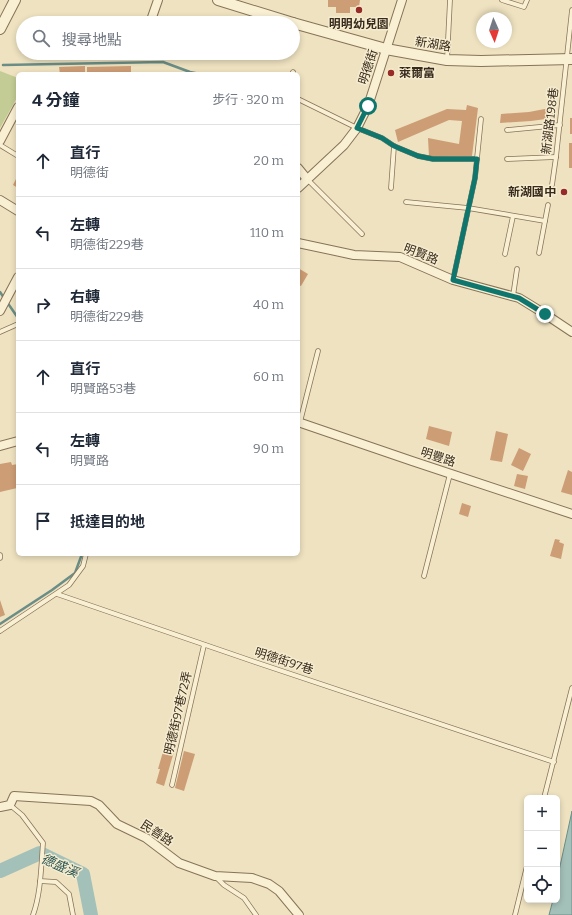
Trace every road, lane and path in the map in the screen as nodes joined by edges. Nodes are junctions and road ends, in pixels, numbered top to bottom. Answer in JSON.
{"nodes":[{"id":1,"x":15,"y":0,"type":"edge"},
{"id":2,"x":158,"y":0,"type":"edge"},
{"id":3,"x":218,"y":0,"type":"edge"},
{"id":4,"x":402,"y":0,"type":"edge"},
{"id":5,"x":450,"y":0,"type":"edge"},
{"id":6,"x":502,"y":0,"type":"edge"},
{"id":7,"x":527,"y":0,"type":"edge"},
{"id":8,"x":572,"y":10,"type":"edge"},
{"id":9,"x":152,"y":16,"type":"edge"},
{"id":10,"x":270,"y":16,"type":"edge"},
{"id":11,"x":300,"y":25,"type":"edge"},
{"id":12,"x":0,"y":29,"type":"edge"},
{"id":13,"x":386,"y":49,"type":"junction"},
{"id":14,"x":570,"y":59,"type":"edge"},
{"id":15,"x":447,"y":60,"type":"junction"},
{"id":16,"x":300,"y":100,"type":"edge"},
{"id":17,"x":16,"y":112,"type":"edge"},
{"id":18,"x":481,"y":118,"type":"dead end"},
{"id":19,"x":560,"y":125,"type":"junction"},
{"id":20,"x":357,"y":128,"type":"junction"},
{"id":21,"x":507,"y":130,"type":"dead end"},
{"id":22,"x":0,"y":141,"type":"edge"},
{"id":23,"x":0,"y":145,"type":"edge"},
{"id":24,"x":394,"y":146,"type":"junction"},
{"id":25,"x":16,"y":155,"type":"edge"},
{"id":26,"x":556,"y":157,"type":"junction"},
{"id":27,"x":477,"y":159,"type":"junction"},
{"id":28,"x":507,"y":159,"type":"dead end"},
{"id":29,"x":300,"y":170,"type":"edge"},
{"id":30,"x":307,"y":179,"type":"junction"},
{"id":31,"x":300,"y":186,"type":"edge"},
{"id":32,"x":552,"y":186,"type":"dead end"},
{"id":33,"x":391,"y":188,"type":"dead end"},
{"id":34,"x":0,"y":200,"type":"edge"},
{"id":35,"x":406,"y":202,"type":"dead end"},
{"id":36,"x":548,"y":204,"type":"dead end"},
{"id":37,"x":468,"y":208,"type":"junction"},
{"id":38,"x":16,"y":210,"type":"edge"},
{"id":39,"x":513,"y":216,"type":"junction"},
{"id":40,"x":545,"y":221,"type":"junction"},
{"id":41,"x":362,"y":234,"type":"dead end"},
{"id":42,"x":300,"y":243,"type":"edge"},
{"id":43,"x":539,"y":252,"type":"dead end"},
{"id":44,"x":505,"y":254,"type":"dead end"},
{"id":45,"x":517,"y":269,"type":"dead end"},
{"id":46,"x":453,"y":280,"type":"junction"},
{"id":47,"x":16,"y":281,"type":"edge"},
{"id":48,"x":513,"y":296,"type":"junction"},
{"id":49,"x":2,"y":308,"type":"edge"},
{"id":50,"x":16,"y":324,"type":"edge"},
{"id":51,"x":0,"y":332,"type":"edge"},
{"id":52,"x":572,"y":332,"type":"edge"},
{"id":53,"x":318,"y":351,"type":"dead end"},
{"id":54,"x":300,"y":418,"type":"edge"},
{"id":55,"x":300,"y":422,"type":"edge"},
{"id":56,"x":16,"y":441,"type":"edge"},
{"id":57,"x":0,"y":446,"type":"edge"},
{"id":58,"x":450,"y":474,"type":"junction"},
{"id":59,"x":572,"y":514,"type":"edge"},
{"id":60,"x":86,"y":556,"type":"edge"},
{"id":61,"x":424,"y":576,"type":"dead end"},
{"id":62,"x":57,"y":594,"type":"junction"},
{"id":63,"x":0,"y":631,"type":"edge"},
{"id":64,"x":204,"y":645,"type":"junction"},
{"id":65,"x":572,"y":688,"type":"edge"},
{"id":66,"x":554,"y":762,"type":"junction"},
{"id":67,"x":172,"y":785,"type":"dead end"},
{"id":68,"x":545,"y":795,"type":"edge"},
{"id":69,"x":10,"y":805,"type":"junction"},
{"id":70,"x":0,"y":807,"type":"edge"},
{"id":71,"x":527,"y":867,"type":"edge"},
{"id":72,"x":215,"y":876,"type":"junction"},
{"id":73,"x":40,"y":881,"type":"junction"},
{"id":74,"x":33,"y":915,"type":"edge"},
{"id":75,"x":73,"y":915,"type":"edge"},
{"id":76,"x":256,"y":915,"type":"edge"},
{"id":77,"x":299,"y":915,"type":"edge"},
{"id":78,"x":515,"y":915,"type":"edge"}],
"edges":[{"from":1,"to":12,"type":"street"},
{"from":2,"to":9,"type":"street"},
{"from":3,"to":10,"type":"street","name":"新湖路"},
{"from":4,"to":13,"type":"street","name":"明德街"},
{"from":5,"to":15,"type":"lane"},
{"from":6,"to":7,"type":"lane"},
{"from":8,"to":14,"type":"lane","name":"新湖路198巷"},
{"from":11,"to":13,"type":"street","name":"新湖路"},
{"from":13,"to":15,"type":"street","name":"新湖路"},
{"from":13,"to":20,"type":"street","name":"明德街"},
{"from":14,"to":15,"type":"street","name":"新湖路"},
{"from":14,"to":19,"type":"lane","name":"新湖路198巷"},
{"from":16,"to":20,"type":"lane"},
{"from":17,"to":22,"type":"street"},
{"from":18,"to":27,"type":"lane"},
{"from":19,"to":21,"type":"lane"},
{"from":19,"to":26,"type":"lane","name":"新湖路198巷"},
{"from":20,"to":24,"type":"lane"},
{"from":20,"to":30,"type":"street","name":"明德街"},
{"from":23,"to":25,"type":"lane"},
{"from":24,"to":27,"type":"lane"},
{"from":24,"to":33,"type":"lane"},
{"from":26,"to":28,"type":"lane"},
{"from":26,"to":32,"type":"lane","name":"新湖路198巷"},
{"from":27,"to":37,"type":"lane"},
{"from":29,"to":30,"type":"street"},
{"from":30,"to":31,"type":"street","name":"明德街"},
{"from":30,"to":41,"type":"lane"},
{"from":34,"to":38,"type":"street"},
{"from":35,"to":37,"type":"lane"},
{"from":36,"to":40,"type":"lane"},
{"from":37,"to":39,"type":"lane"},
{"from":37,"to":46,"type":"lane"},
{"from":39,"to":40,"type":"lane"},
{"from":39,"to":44,"type":"lane"},
{"from":40,"to":43,"type":"lane"},
{"from":42,"to":46,"type":"street","name":"明賢路"},
{"from":45,"to":48,"type":"lane"},
{"from":46,"to":48,"type":"street","name":"明賢路"},
{"from":47,"to":49,"type":"street"},
{"from":48,"to":52,"type":"street","name":"明賢路"},
{"from":50,"to":51,"type":"lane"},
{"from":53,"to":54,"type":"lane"},
{"from":55,"to":58,"type":"street","name":"明豐路"},
{"from":56,"to":57,"type":"street"},
{"from":58,"to":59,"type":"street","name":"明豐路"},
{"from":58,"to":61,"type":"lane"},
{"from":60,"to":62,"type":"lane"},
{"from":62,"to":63,"type":"lane"},
{"from":62,"to":64,"type":"lane","name":"明德街97巷"},
{"from":64,"to":66,"type":"lane","name":"明德街97巷"},
{"from":64,"to":67,"type":"lane","name":"明德街97巷72弄"},
{"from":65,"to":66,"type":"lane"},
{"from":66,"to":68,"type":"lane"},
{"from":69,"to":70,"type":"street","name":"民善路"},
{"from":69,"to":72,"type":"street","name":"民善路"},
{"from":69,"to":73,"type":"lane"},
{"from":71,"to":78,"type":"lane"},
{"from":72,"to":76,"type":"lane"},
{"from":72,"to":77,"type":"street","name":"民善路"},
{"from":73,"to":74,"type":"lane"},
{"from":73,"to":75,"type":"lane"}]}
